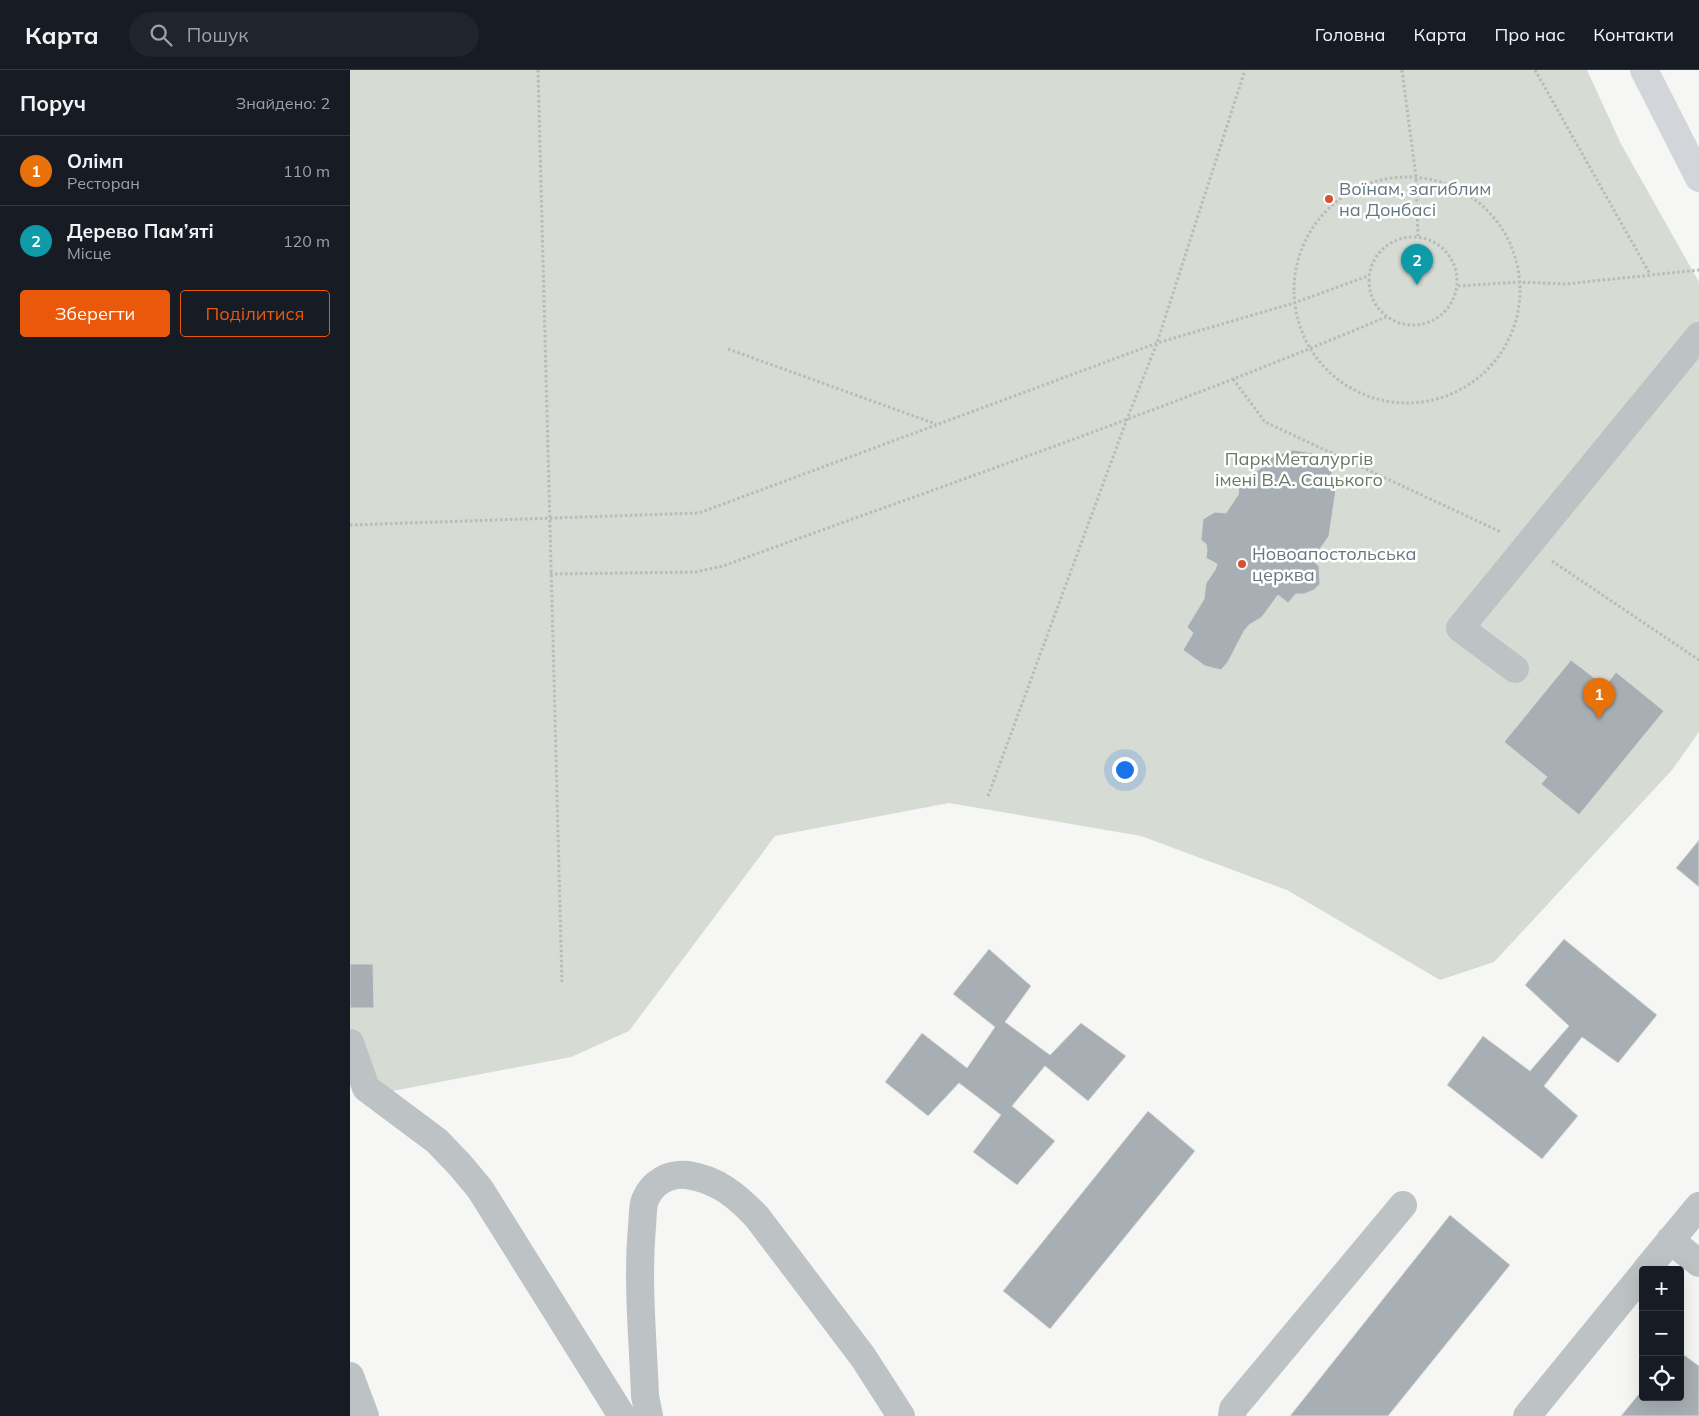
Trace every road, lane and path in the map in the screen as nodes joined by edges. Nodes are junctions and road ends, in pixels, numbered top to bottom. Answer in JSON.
{"nodes":[{"id":1,"x":538,"y":70,"type":"edge"},
{"id":2,"x":1245,"y":70,"type":"edge"},
{"id":3,"x":1402,"y":70,"type":"edge"},
{"id":4,"x":1536,"y":70,"type":"edge"},
{"id":5,"x":1644,"y":70,"type":"edge"},
{"id":6,"x":1416,"y":177,"type":"junction"},
{"id":7,"x":1699,"y":178,"type":"edge"},
{"id":8,"x":1418,"y":236,"type":"junction"},
{"id":9,"x":1699,"y":270,"type":"edge"},
{"id":10,"x":1650,"y":274,"type":"junction"},
{"id":11,"x":1368,"y":276,"type":"junction"},
{"id":12,"x":1520,"y":282,"type":"junction"},
{"id":13,"x":1458,"y":286,"type":"junction"},
{"id":14,"x":1294,"y":303,"type":"junction"},
{"id":15,"x":1386,"y":317,"type":"junction"},
{"id":16,"x":1699,"y":336,"type":"edge"},
{"id":17,"x":1157,"y":343,"type":"junction"},
{"id":18,"x":728,"y":349,"type":"dead end"},
{"id":19,"x":1308,"y":350,"type":"junction"},
{"id":20,"x":1232,"y":379,"type":"junction"},
{"id":21,"x":1127,"y":419,"type":"junction"},
{"id":22,"x":936,"y":424,"type":"junction"},
{"id":23,"x":550,"y":519,"type":"junction"},
{"id":24,"x":350,"y":525,"type":"edge"},
{"id":25,"x":1528,"y":544,"type":"junction"},
{"id":26,"x":550,"y":574,"type":"junction"},
{"id":27,"x":1699,"y":660,"type":"edge"},
{"id":28,"x":1515,"y":669,"type":"dead end"},
{"id":29,"x":988,"y":796,"type":"dead end"},
{"id":30,"x":562,"y":984,"type":"dead end"},
{"id":31,"x":350,"y":1043,"type":"edge"},
{"id":32,"x":1403,"y":1205,"type":"dead end"},
{"id":33,"x":1699,"y":1206,"type":"edge"},
{"id":34,"x":1670,"y":1240,"type":"junction"},
{"id":35,"x":1699,"y":1263,"type":"edge"},
{"id":36,"x":1649,"y":1266,"type":"edge"},
{"id":37,"x":1639,"y":1279,"type":"edge"},
{"id":38,"x":350,"y":1376,"type":"edge"},
{"id":39,"x":365,"y":1416,"type":"edge"},
{"id":40,"x":622,"y":1416,"type":"edge"},
{"id":41,"x":649,"y":1416,"type":"edge"},
{"id":42,"x":901,"y":1416,"type":"edge"},
{"id":43,"x":1232,"y":1416,"type":"edge"},
{"id":44,"x":1527,"y":1416,"type":"edge"}],
"edges":[{"from":1,"to":23,"type":"path"},
{"from":2,"to":17,"type":"path"},
{"from":3,"to":6,"type":"path"},
{"from":4,"to":10,"type":"path"},
{"from":5,"to":7,"type":"main road"},
{"from":6,"to":8,"type":"path"},
{"from":6,"to":12,"type":"path"},
{"from":6,"to":14,"type":"path"},
{"from":8,"to":11,"type":"path"},
{"from":8,"to":13,"type":"path"},
{"from":9,"to":10,"type":"path"},
{"from":10,"to":12,"type":"path"},
{"from":11,"to":14,"type":"path"},
{"from":11,"to":15,"type":"path"},
{"from":12,"to":13,"type":"path"},
{"from":12,"to":19,"type":"path"},
{"from":13,"to":15,"type":"path"},
{"from":14,"to":17,"type":"path"},
{"from":14,"to":19,"type":"path"},
{"from":15,"to":19,"type":"path"},
{"from":16,"to":25,"type":"street"},
{"from":17,"to":21,"type":"path"},
{"from":17,"to":22,"type":"path"},
{"from":18,"to":22,"type":"path"},
{"from":19,"to":20,"type":"path"},
{"from":20,"to":21,"type":"path"},
{"from":20,"to":25,"type":"path"},
{"from":21,"to":26,"type":"path"},
{"from":21,"to":29,"type":"path"},
{"from":22,"to":23,"type":"path"},
{"from":23,"to":24,"type":"path"},
{"from":23,"to":26,"type":"path"},
{"from":25,"to":27,"type":"path"},
{"from":25,"to":28,"type":"street"},
{"from":26,"to":30,"type":"path"},
{"from":31,"to":40,"type":"street"},
{"from":32,"to":43,"type":"street"},
{"from":33,"to":34,"type":"street"},
{"from":34,"to":35,"type":"street"},
{"from":34,"to":36,"type":"street"},
{"from":37,"to":44,"type":"street"},
{"from":38,"to":39,"type":"street"},
{"from":41,"to":42,"type":"street"}]}
